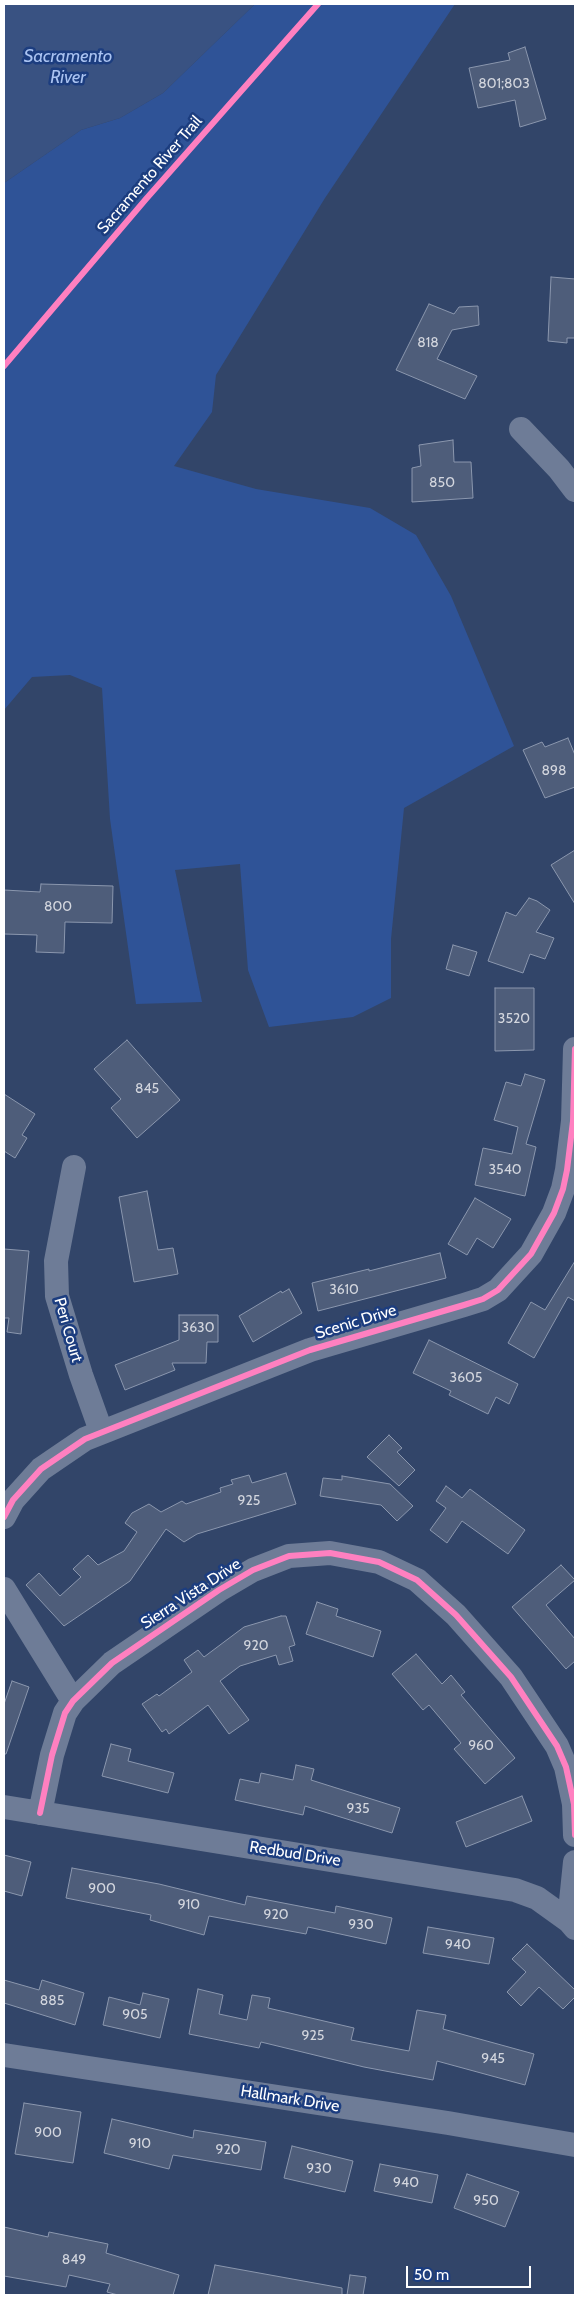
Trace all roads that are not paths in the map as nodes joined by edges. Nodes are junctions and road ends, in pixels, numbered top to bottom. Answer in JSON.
{"nodes":[{"id":1,"x":521,"y":429,"type":"dead end"},
{"id":2,"x":575,"y":490,"type":"edge"},
{"id":3,"x":575,"y":1049,"type":"edge"},
{"id":4,"x":74,"y":1166,"type":"dead end"},
{"id":5,"x":101,"y":1431,"type":"junction"},
{"id":6,"x":4,"y":1517,"type":"edge"},
{"id":7,"x":4,"y":1589,"type":"edge"},
{"id":8,"x":72,"y":1701,"type":"junction"},
{"id":9,"x":4,"y":1808,"type":"edge"},
{"id":10,"x":40,"y":1813,"type":"junction"},
{"id":11,"x":575,"y":1835,"type":"edge"},
{"id":12,"x":575,"y":1868,"type":"edge"},
{"id":13,"x":572,"y":1924,"type":"edge"},
{"id":14,"x":4,"y":2055,"type":"edge"},
{"id":15,"x":575,"y":2145,"type":"edge"}],
"edges":[{"from":1,"to":2,"type":"street"},
{"from":3,"to":5,"type":"street","name":"Scenic Drive"},
{"from":4,"to":5,"type":"street","name":"Peri Court"},
{"from":5,"to":6,"type":"street","name":"Scenic Drive"},
{"from":7,"to":8,"type":"street"},
{"from":8,"to":10,"type":"street","name":"Sierra Vista Drive"},
{"from":8,"to":11,"type":"street","name":"Sierra Vista Drive"},
{"from":9,"to":10,"type":"street","name":"Redbud Drive"},
{"from":10,"to":13,"type":"street","name":"Redbud Drive"},
{"from":12,"to":13,"type":"street"},
{"from":14,"to":15,"type":"street","name":"Hallmark Drive"}]}
